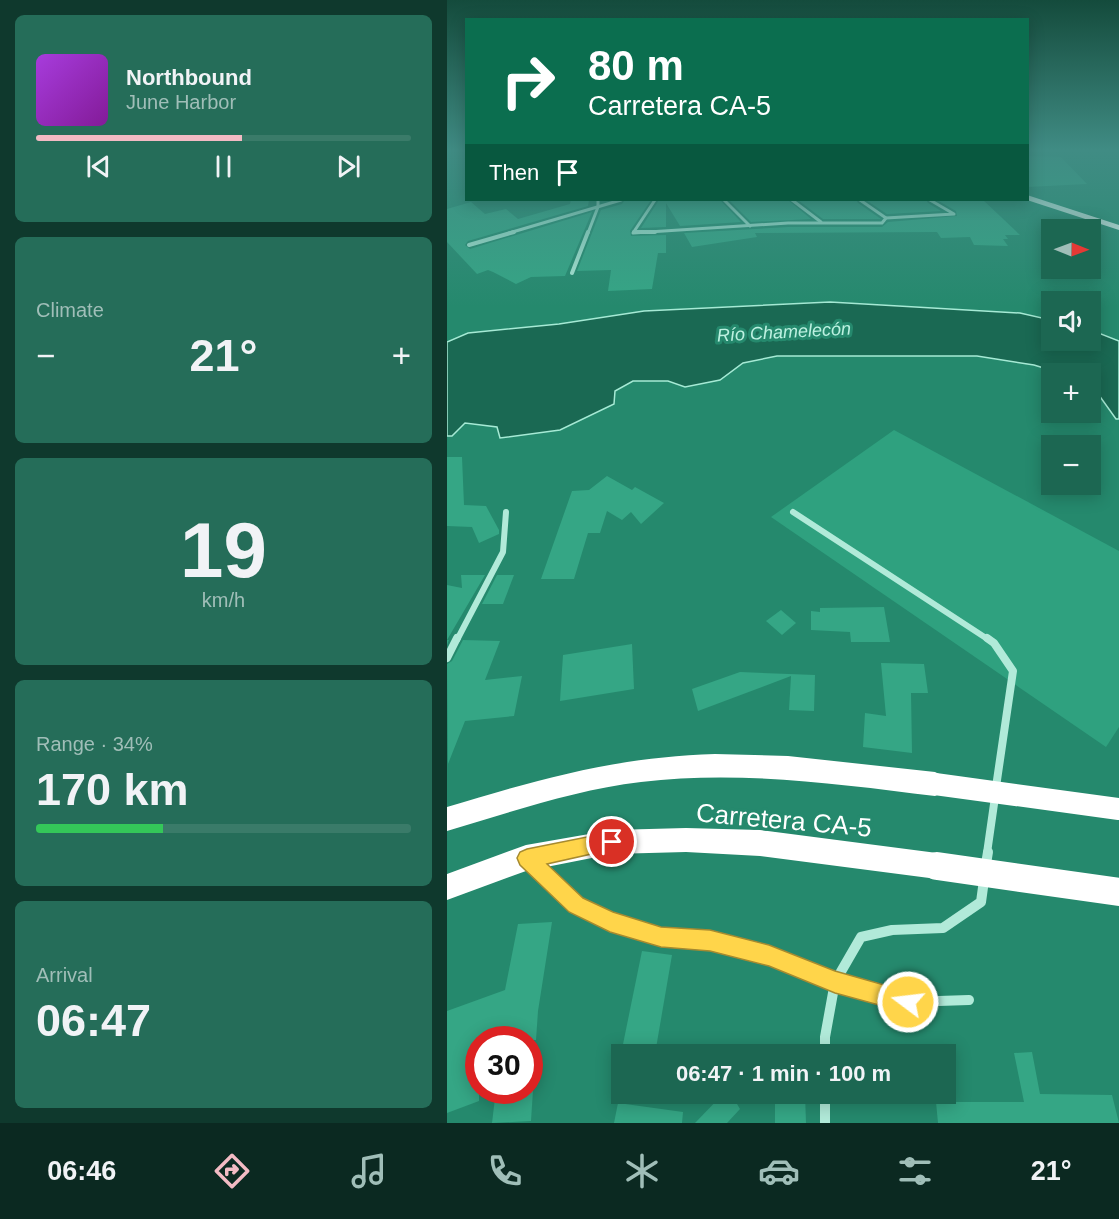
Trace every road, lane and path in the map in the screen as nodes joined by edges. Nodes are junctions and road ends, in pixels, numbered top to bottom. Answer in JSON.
{"nodes":[{"id":1,"x":598,"y":201,"type":"edge"},
{"id":2,"x":616,"y":201,"type":"edge"},
{"id":3,"x":654,"y":201,"type":"edge"},
{"id":4,"x":725,"y":201,"type":"edge"},
{"id":5,"x":794,"y":201,"type":"edge"},
{"id":6,"x":862,"y":201,"type":"edge"},
{"id":7,"x":932,"y":201,"type":"edge"},
{"id":8,"x":1040,"y":201,"type":"edge"},
{"id":9,"x":598,"y":207,"type":"junction"},
{"id":10,"x":886,"y":218,"type":"junction"},
{"id":11,"x":821,"y":222,"type":"junction"},
{"id":12,"x":750,"y":226,"type":"junction"},
{"id":13,"x":1119,"y":228,"type":"edge"},
{"id":14,"x":469,"y":245,"type":"dead end"},
{"id":15,"x":571,"y":273,"type":"dead end"},
{"id":16,"x":506,"y":512,"type":"dead end"},
{"id":17,"x":793,"y":512,"type":"dead end"},
{"id":18,"x":447,"y":658,"type":"edge"},
{"id":19,"x":1119,"y":809,"type":"edge"},
{"id":20,"x":447,"y":819,"type":"edge"},
{"id":21,"x":527,"y":858,"type":"junction"},
{"id":22,"x":447,"y":887,"type":"edge"},
{"id":23,"x":1119,"y":891,"type":"edge"},
{"id":24,"x":835,"y":982,"type":"junction"},
{"id":25,"x":969,"y":1000,"type":"dead end"},
{"id":26,"x":825,"y":1044,"type":"edge"},
{"id":27,"x":825,"y":1104,"type":"edge"},
{"id":28,"x":825,"y":1123,"type":"edge"}],
"edges":[{"from":1,"to":9,"type":"street"},
{"from":2,"to":9,"type":"street"},
{"from":3,"to":12,"type":"street"},
{"from":4,"to":12,"type":"street"},
{"from":5,"to":11,"type":"street"},
{"from":6,"to":10,"type":"street"},
{"from":7,"to":10,"type":"street"},
{"from":8,"to":13,"type":"main road"},
{"from":9,"to":14,"type":"street"},
{"from":9,"to":15,"type":"street"},
{"from":10,"to":11,"type":"street"},
{"from":11,"to":12,"type":"street"},
{"from":16,"to":18,"type":"street"},
{"from":17,"to":24,"type":"street"},
{"from":19,"to":20,"type":"highway","name":"Carretera CA-5","bridge":true},
{"from":21,"to":22,"type":"highway","name":"Carretera CA-5"},
{"from":21,"to":23,"type":"highway","name":"Carretera CA-5","bridge":true},
{"from":21,"to":24,"type":"street"},
{"from":24,"to":25,"type":"street"},
{"from":24,"to":26,"type":"street"},
{"from":27,"to":28,"type":"street"}]}
